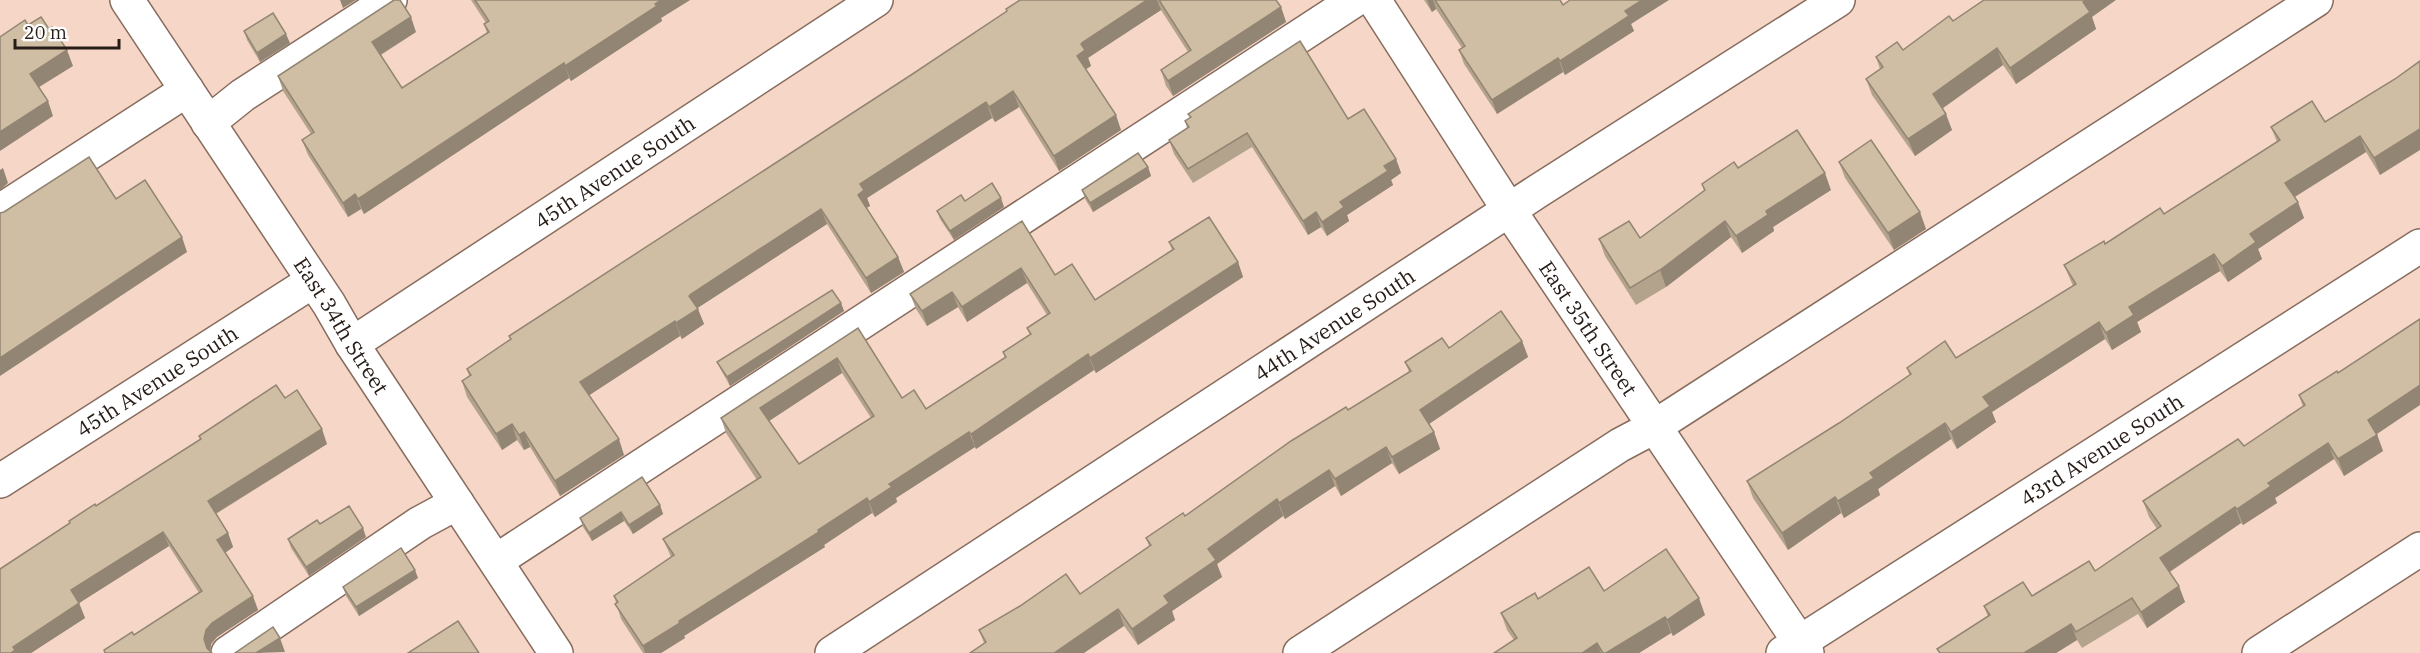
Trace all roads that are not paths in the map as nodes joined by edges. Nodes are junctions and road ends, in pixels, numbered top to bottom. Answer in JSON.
{"nodes":[{"id":1,"x":127,"y":0,"type":"edge"},
{"id":2,"x":390,"y":0,"type":"edge"},
{"id":3,"x":876,"y":0,"type":"edge"},
{"id":4,"x":1355,"y":0,"type":"edge"},
{"id":5,"x":1374,"y":0,"type":"edge"},
{"id":6,"x":1838,"y":0,"type":"edge"},
{"id":7,"x":2316,"y":0,"type":"edge"},
{"id":8,"x":187,"y":90,"type":"junction"},
{"id":9,"x":208,"y":123,"type":"junction"},
{"id":10,"x":1509,"y":210,"type":"junction"},
{"id":11,"x":0,"y":211,"type":"edge"},
{"id":12,"x":2420,"y":246,"type":"edge"},
{"id":13,"x":313,"y":280,"type":"junction"},
{"id":14,"x":352,"y":344,"type":"junction"},
{"id":15,"x":1654,"y":427,"type":"junction"},
{"id":16,"x":0,"y":481,"type":"edge"},
{"id":17,"x":457,"y":503,"type":"junction"},
{"id":18,"x":2420,"y":549,"type":"edge"},
{"id":19,"x":496,"y":561,"type":"junction"},
{"id":20,"x":1797,"y":649,"type":"edge"},
{"id":21,"x":228,"y":653,"type":"edge"},
{"id":22,"x":556,"y":653,"type":"edge"},
{"id":23,"x":832,"y":653,"type":"edge"},
{"id":24,"x":1300,"y":653,"type":"edge"},
{"id":25,"x":2259,"y":653,"type":"edge"}],
"edges":[{"from":1,"to":8,"type":"street","name":"East 34th Street"},
{"from":2,"to":9,"type":"street"},
{"from":3,"to":14,"type":"street","name":"45th Avenue South"},
{"from":4,"to":19,"type":"street"},
{"from":5,"to":10,"type":"street","name":"East 35th Street"},
{"from":6,"to":10,"type":"street","name":"44th Avenue South"},
{"from":7,"to":15,"type":"street"},
{"from":8,"to":9,"type":"street","name":"East 34th Street"},
{"from":8,"to":11,"type":"street"},
{"from":9,"to":13,"type":"street","name":"East 34th Street"},
{"from":10,"to":15,"type":"street","name":"East 35th Street"},
{"from":10,"to":23,"type":"street","name":"44th Avenue South"},
{"from":12,"to":20,"type":"street","name":"43rd Avenue South"},
{"from":13,"to":14,"type":"street","name":"East 34th Street"},
{"from":13,"to":16,"type":"street","name":"45th Avenue South"},
{"from":14,"to":17,"type":"street","name":"East 34th Street"},
{"from":15,"to":20,"type":"street","name":"East 35th Street"},
{"from":15,"to":24,"type":"street"},
{"from":17,"to":19,"type":"street","name":"East 34th Street"},
{"from":17,"to":21,"type":"street"},
{"from":18,"to":25,"type":"street"},
{"from":19,"to":22,"type":"street","name":"East 34th Street"}]}
